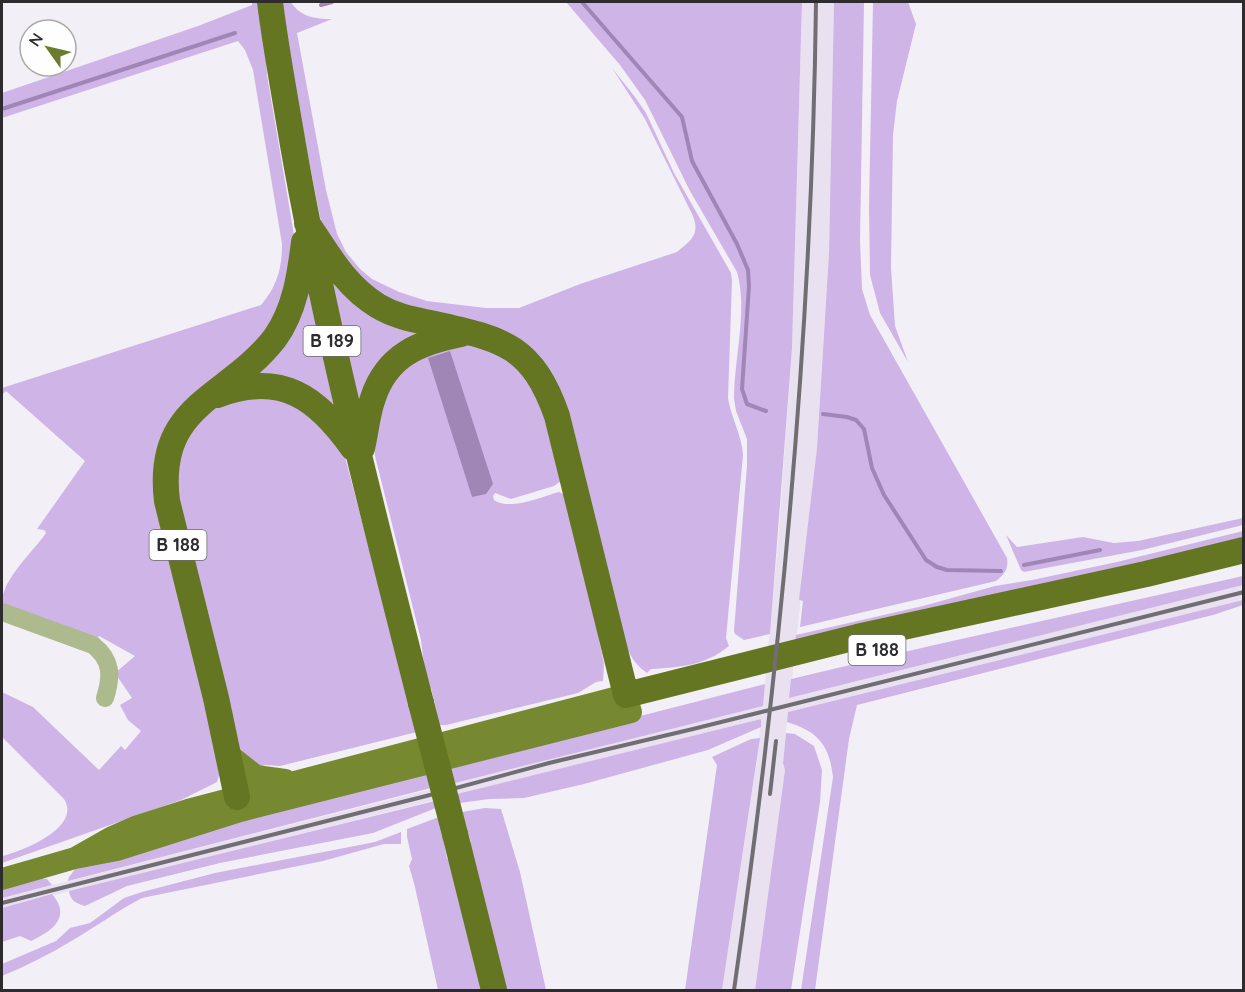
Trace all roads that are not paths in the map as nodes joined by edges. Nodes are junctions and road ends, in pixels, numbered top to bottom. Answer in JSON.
{"nodes":[{"id":1,"x":270,"y":2,"type":"edge"},
{"id":2,"x":307,"y":224,"type":"junction"},
{"id":3,"x":468,"y":332,"type":"junction"},
{"id":4,"x":203,"y":401,"type":"junction"},
{"id":5,"x":360,"y":457,"type":"junction"},
{"id":6,"x":1244,"y":550,"type":"edge"},
{"id":7,"x":1244,"y":567,"type":"edge"},
{"id":8,"x":2,"y":612,"type":"edge"},
{"id":9,"x":614,"y":645,"type":"junction"},
{"id":10,"x":678,"y":682,"type":"junction"},
{"id":11,"x":105,"y":698,"type":"dead end"},
{"id":12,"x":628,"y":704,"type":"junction"},
{"id":13,"x":228,"y":754,"type":"junction"},
{"id":14,"x":295,"y":781,"type":"junction"},
{"id":15,"x":238,"y":800,"type":"junction"},
{"id":16,"x":2,"y":879,"type":"edge"},
{"id":17,"x":494,"y":990,"type":"edge"}],
"edges":[{"from":1,"to":2,"type":"highway","number":"B 189"},
{"from":2,"to":3,"type":"highway"},
{"from":2,"to":4,"type":"highway"},
{"from":2,"to":5,"type":"highway","number":"B 189"},
{"from":3,"to":5,"type":"highway","number":"B 188"},
{"from":3,"to":9,"type":"highway","number":"B 188"},
{"from":4,"to":5,"type":"highway","number":"B 188"},
{"from":4,"to":13,"type":"highway","number":"B 188"},
{"from":5,"to":17,"type":"highway","number":"B 188","bridge":true},
{"from":6,"to":10,"type":"highway","number":"B 188"},
{"from":7,"to":12,"type":"highway","number":"B 188"},
{"from":8,"to":11,"type":"street"},
{"from":9,"to":10,"type":"highway"},
{"from":9,"to":12,"type":"highway","number":"B 188"},
{"from":10,"to":12,"type":"highway","number":"B 188"},
{"from":12,"to":14,"type":"main road","number":"B 188"},
{"from":12,"to":15,"type":"main road","number":"B 188"},
{"from":13,"to":14,"type":"main road","number":"B 188"},
{"from":13,"to":15,"type":"highway"},
{"from":14,"to":15,"type":"main road","number":"B 188"},
{"from":15,"to":16,"type":"main road"}]}
